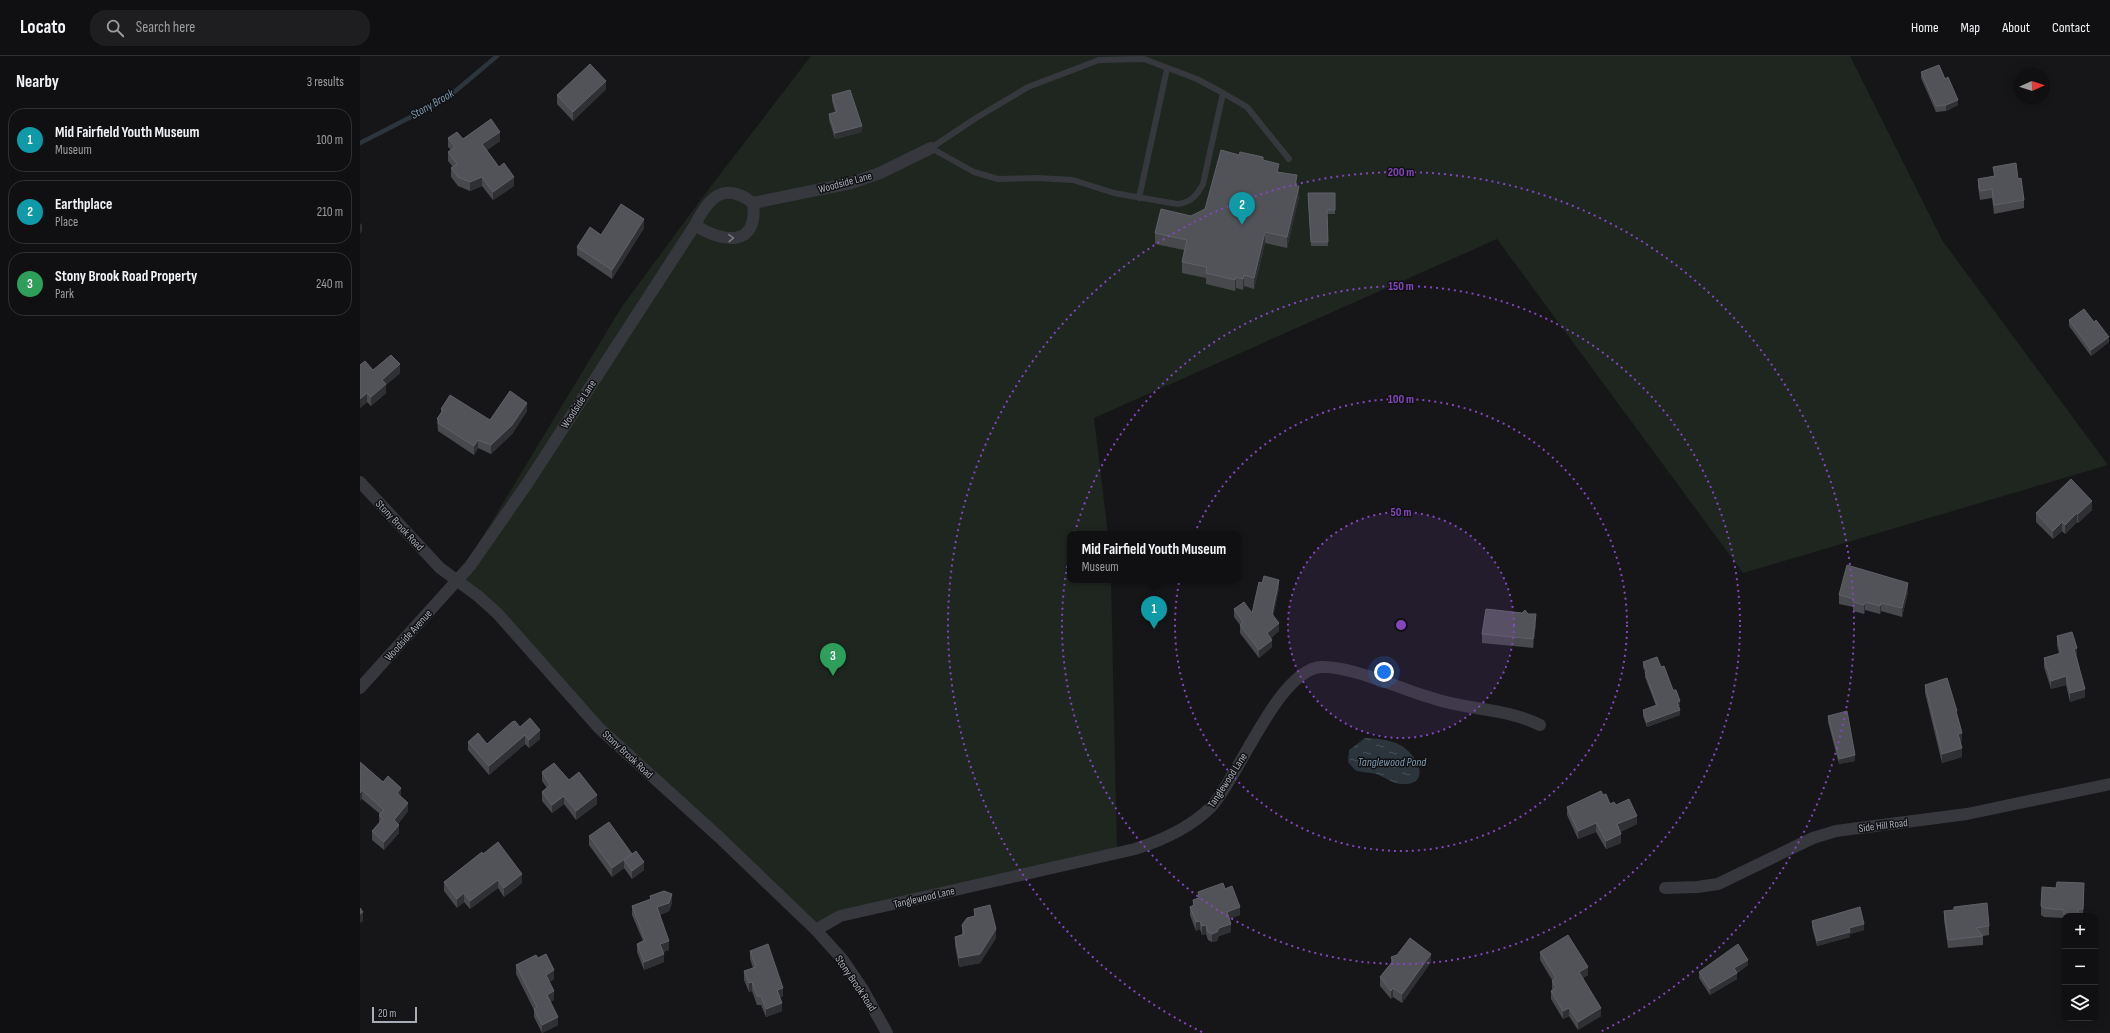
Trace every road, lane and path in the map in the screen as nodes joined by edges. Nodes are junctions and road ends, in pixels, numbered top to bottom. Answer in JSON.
{"nodes":[{"id":1,"x":1167,"y":69,"type":"junction"},
{"id":2,"x":1223,"y":93,"type":"junction"},
{"id":3,"x":931,"y":148,"type":"junction"},
{"id":4,"x":1289,"y":159,"type":"dead end"},
{"id":5,"x":1139,"y":198,"type":"junction"},
{"id":6,"x":753,"y":203,"type":"junction"},
{"id":7,"x":695,"y":225,"type":"junction"},
{"id":8,"x":360,"y":482,"type":"edge"},
{"id":9,"x":457,"y":581,"type":"junction"},
{"id":10,"x":360,"y":688,"type":"edge"},
{"id":11,"x":1540,"y":726,"type":"dead end"},
{"id":12,"x":2110,"y":784,"type":"edge"},
{"id":13,"x":1665,"y":888,"type":"dead end"},
{"id":14,"x":816,"y":930,"type":"junction"},
{"id":15,"x":887,"y":1033,"type":"edge"}],
"edges":[{"from":1,"to":2,"type":"lane"},
{"from":1,"to":3,"type":"lane"},
{"from":1,"to":5,"type":"lane"},
{"from":2,"to":4,"type":"lane"},
{"from":2,"to":5,"type":"lane"},
{"from":3,"to":5,"type":"lane"},
{"from":3,"to":6,"type":"street","name":"Woodside Lane"},
{"from":6,"to":7,"type":"street","name":"Woodside Lane"},
{"from":7,"to":6,"type":"street","one_way":true},
{"from":7,"to":9,"type":"street","name":"Woodside Lane"},
{"from":8,"to":9,"type":"street","name":"Stony Brook Road"},
{"from":9,"to":10,"type":"street","name":"Woodside Avenue"},
{"from":9,"to":14,"type":"street","name":"Stony Brook Road"},
{"from":11,"to":14,"type":"street","name":"Tanglewood Lane"},
{"from":12,"to":13,"type":"street","name":"Side Hill Road"},
{"from":14,"to":15,"type":"street","name":"Stony Brook Road"}]}
